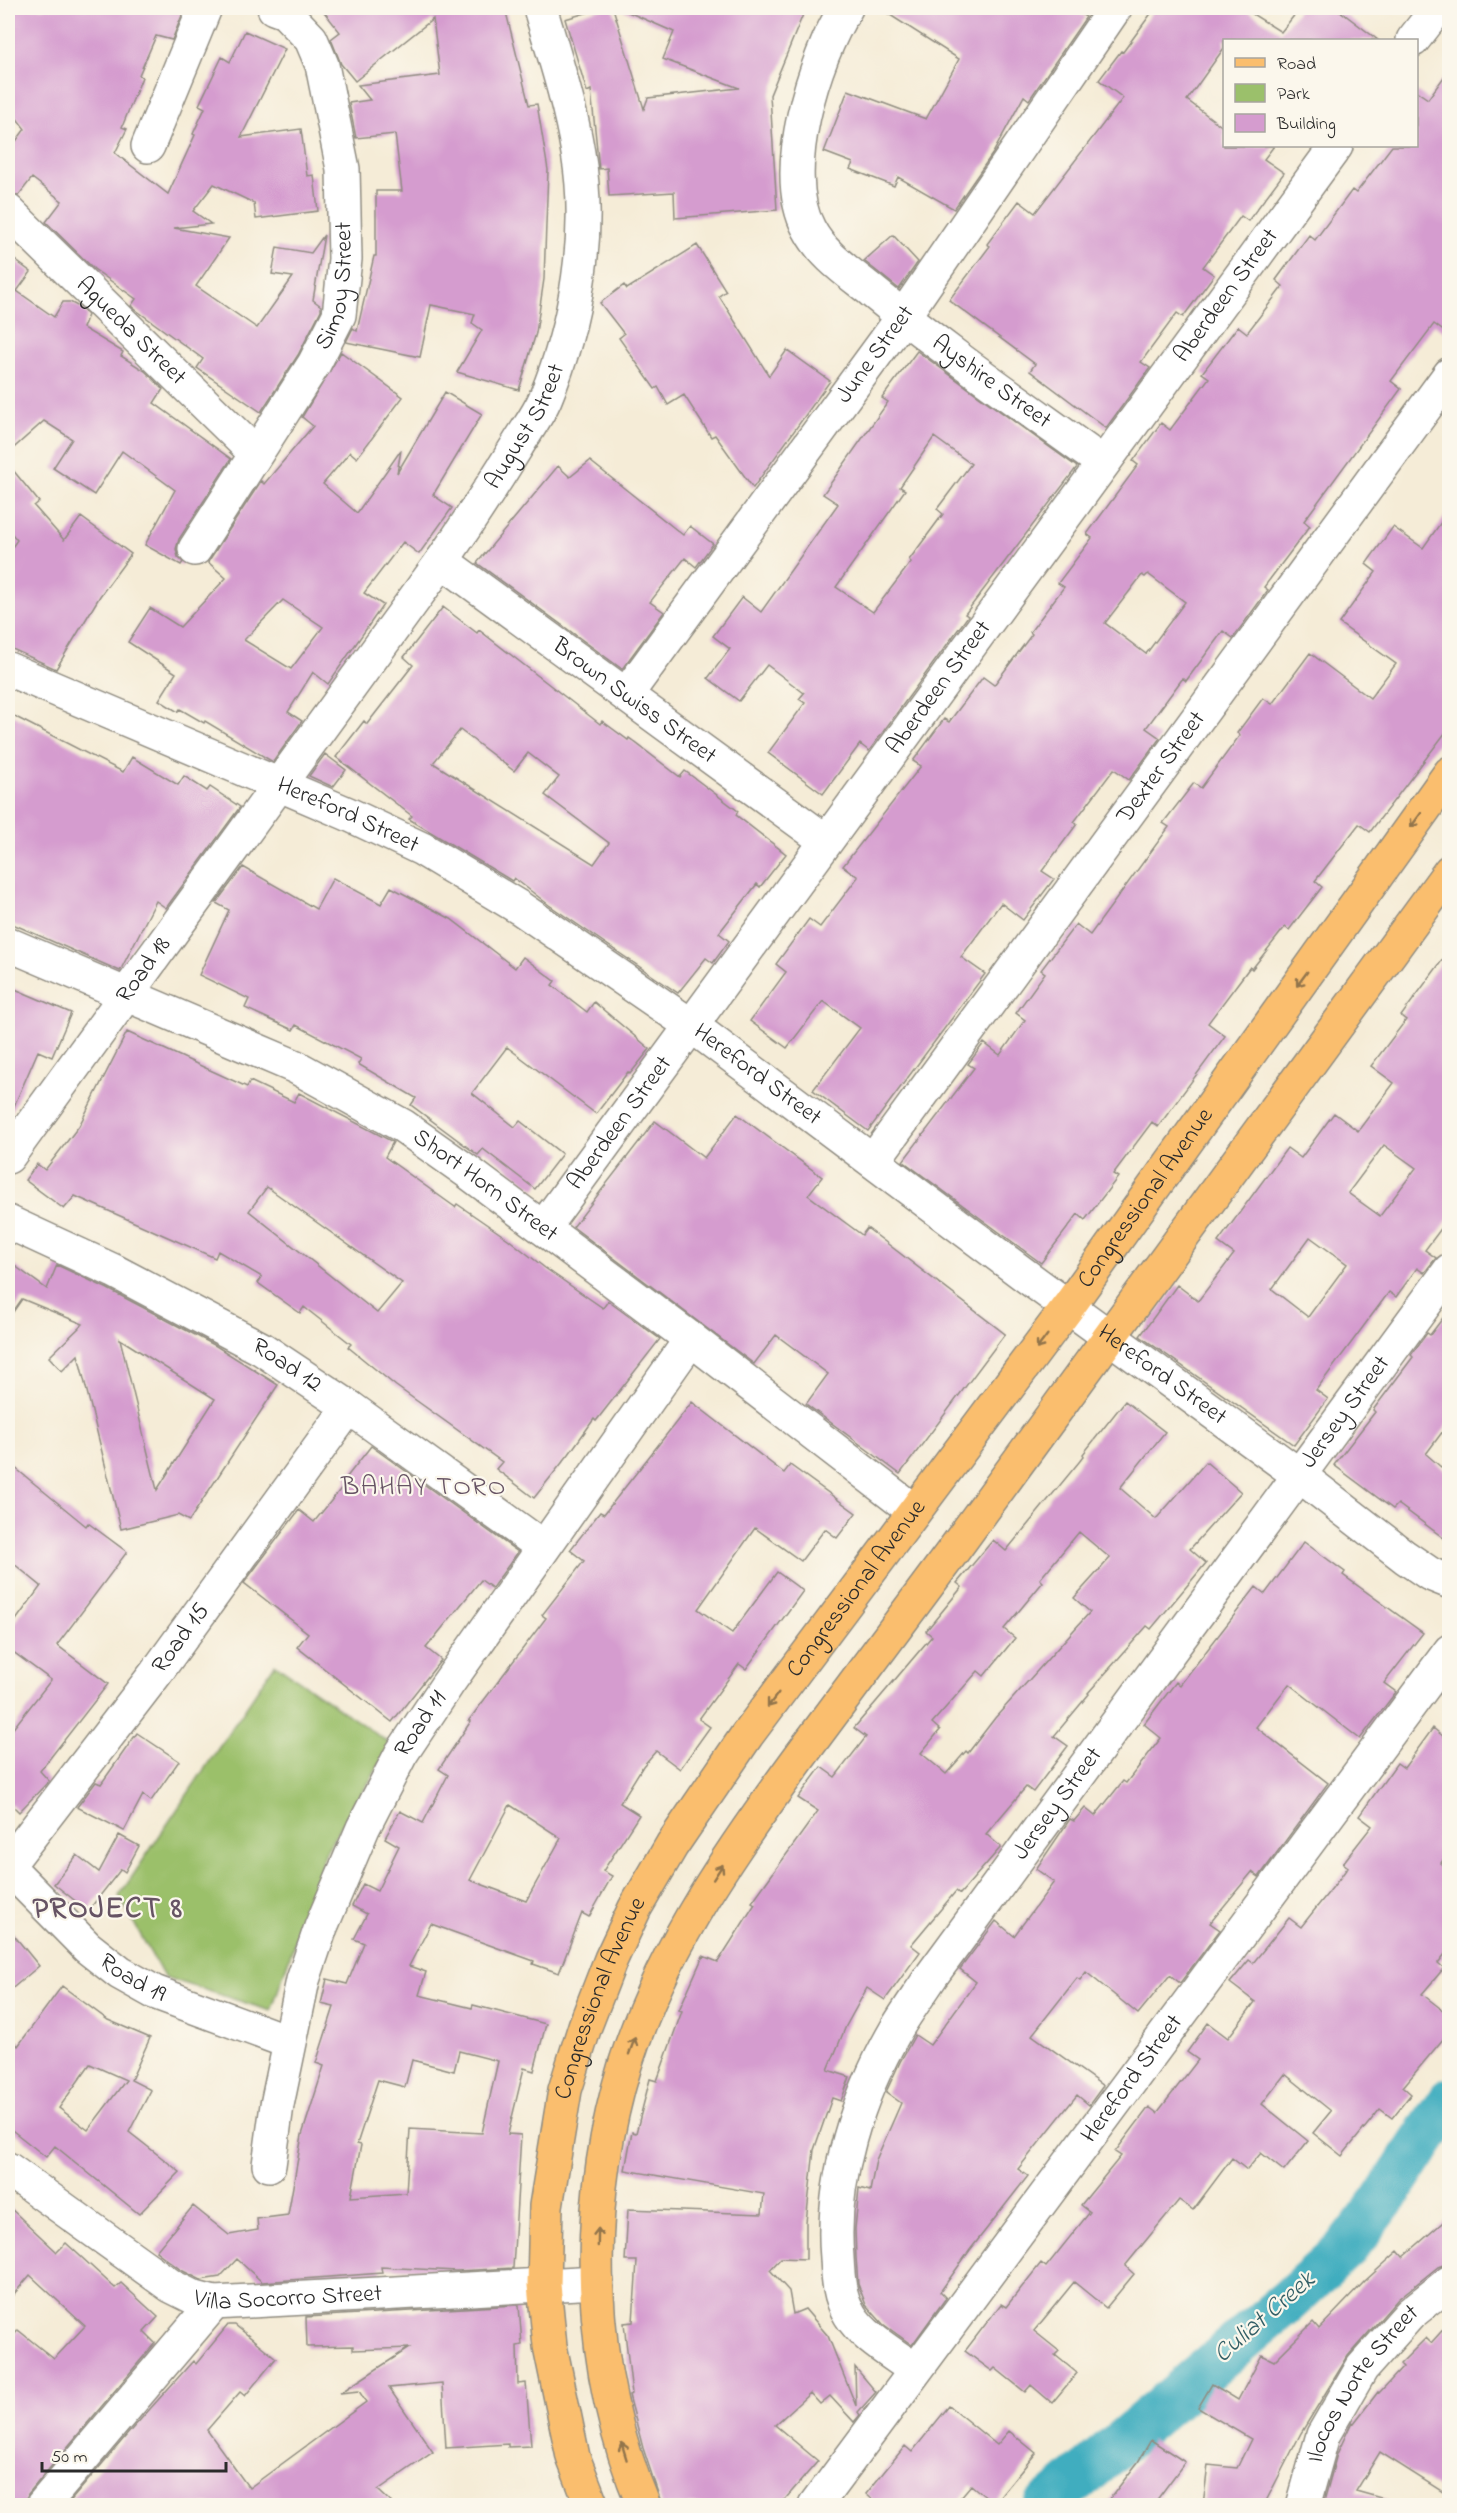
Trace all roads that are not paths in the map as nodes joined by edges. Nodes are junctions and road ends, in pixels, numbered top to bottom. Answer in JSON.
{"nodes":[{"id":1,"x":205,"y":8,"type":"edge"},
{"id":2,"x":274,"y":8,"type":"edge"},
{"id":3,"x":540,"y":8,"type":"edge"},
{"id":4,"x":846,"y":8,"type":"edge"},
{"id":5,"x":1115,"y":8,"type":"edge"},
{"id":6,"x":1438,"y":8,"type":"edge"},
{"id":7,"x":1414,"y":39,"type":"edge"},
{"id":8,"x":148,"y":146,"type":"dead end"},
{"id":9,"x":1335,"y":147,"type":"edge"},
{"id":10,"x":8,"y":211,"type":"edge"},
{"id":11,"x":903,"y":317,"type":"junction"},
{"id":12,"x":1449,"y":375,"type":"edge"},
{"id":13,"x":255,"y":453,"type":"junction"},
{"id":14,"x":1103,"y":463,"type":"junction"},
{"id":15,"x":195,"y":549,"type":"dead end"},
{"id":16,"x":442,"y":561,"type":"junction"},
{"id":17,"x":8,"y":669,"type":"edge"},
{"id":18,"x":626,"y":695,"type":"junction"},
{"id":19,"x":1449,"y":773,"type":"edge"},
{"id":20,"x":280,"y":784,"type":"junction"},
{"id":21,"x":826,"y":841,"type":"junction"},
{"id":22,"x":1449,"y":871,"type":"edge"},
{"id":23,"x":8,"y":944,"type":"edge"},
{"id":24,"x":126,"y":996,"type":"junction"},
{"id":25,"x":692,"y":1026,"type":"junction"},
{"id":26,"x":8,"y":1157,"type":"edge"},
{"id":27,"x":873,"y":1161,"type":"junction"},
{"id":28,"x":8,"y":1222,"type":"edge"},
{"id":29,"x":543,"y":1228,"type":"junction"},
{"id":30,"x":1449,"y":1270,"type":"edge"},
{"id":31,"x":1068,"y":1306,"type":"junction"},
{"id":32,"x":1110,"y":1336,"type":"junction"},
{"id":33,"x":691,"y":1339,"type":"junction"},
{"id":34,"x":349,"y":1407,"type":"junction"},
{"id":35,"x":1299,"y":1475,"type":"junction"},
{"id":36,"x":914,"y":1511,"type":"junction"},
{"id":37,"x":543,"y":1547,"type":"junction"},
{"id":38,"x":1449,"y":1582,"type":"edge"},
{"id":39,"x":1449,"y":1651,"type":"edge"},
{"id":40,"x":8,"y":1866,"type":"edge"},
{"id":41,"x":289,"y":2042,"type":"junction"},
{"id":42,"x":269,"y":2165,"type":"dead end"},
{"id":43,"x":10,"y":2177,"type":"edge"},
{"id":44,"x":597,"y":2282,"type":"junction"},
{"id":45,"x":1449,"y":2282,"type":"edge"},
{"id":46,"x":544,"y":2285,"type":"junction"},
{"id":47,"x":214,"y":2303,"type":"junction"},
{"id":48,"x":915,"y":2370,"type":"junction"},
{"id":49,"x":42,"y":2505,"type":"edge"},
{"id":50,"x":592,"y":2505,"type":"edge"},
{"id":51,"x":644,"y":2505,"type":"edge"},
{"id":52,"x":815,"y":2505,"type":"edge"},
{"id":53,"x":1303,"y":2505,"type":"edge"}],
"edges":[{"from":1,"to":8,"type":"street"},
{"from":2,"to":13,"type":"street","name":"Simoy Street"},
{"from":3,"to":16,"type":"street","name":"August Street"},
{"from":4,"to":11,"type":"street","name":"Ayshire Street"},
{"from":5,"to":11,"type":"street","name":"June Street"},
{"from":6,"to":7,"type":"street"},
{"from":9,"to":14,"type":"street","name":"Aberdeen Street"},
{"from":10,"to":13,"type":"street","name":"Agueda Street"},
{"from":11,"to":14,"type":"street","name":"Ayshire Street"},
{"from":11,"to":18,"type":"street","name":"June Street"},
{"from":12,"to":27,"type":"street","name":"Dexter Street"},
{"from":13,"to":15,"type":"street","name":"Simoy Street"},
{"from":14,"to":21,"type":"street","name":"Aberdeen Street"},
{"from":16,"to":18,"type":"street","name":"Brown Swiss Street"},
{"from":16,"to":20,"type":"street","name":"August Street"},
{"from":17,"to":20,"type":"street","name":"Hereford Street"},
{"from":18,"to":21,"type":"street","name":"Brown Swiss Street"},
{"from":19,"to":31,"type":"main road","name":"Congressional Avenue","one_way":true},
{"from":20,"to":24,"type":"street","name":"Road 18"},
{"from":20,"to":25,"type":"street","name":"Hereford Street"},
{"from":21,"to":25,"type":"street","name":"Aberdeen Street"},
{"from":22,"to":32,"type":"main road","name":"Congressional Avenue"},
{"from":23,"to":24,"type":"street","name":"Short Horn Street"},
{"from":24,"to":26,"type":"street","name":"Road 18"},
{"from":24,"to":29,"type":"street","name":"Short Horn Street"},
{"from":25,"to":27,"type":"street","name":"Hereford Street"},
{"from":25,"to":29,"type":"street","name":"Aberdeen Street"},
{"from":27,"to":31,"type":"street","name":"Hereford Street"},
{"from":28,"to":34,"type":"street","name":"Road 12"},
{"from":29,"to":33,"type":"street","name":"Short Horn Street"},
{"from":30,"to":35,"type":"street","name":"Jersey Street"},
{"from":31,"to":32,"type":"street","name":"Hereford Street"},
{"from":31,"to":36,"type":"main road","name":"Congressional Avenue","one_way":true},
{"from":32,"to":35,"type":"street","name":"Hereford Street"},
{"from":44,"to":32,"type":"main road","name":"Congressional Avenue","one_way":true},
{"from":33,"to":36,"type":"street","name":"Short Horn Street"},
{"from":33,"to":37,"type":"street","name":"Road 11"},
{"from":34,"to":37,"type":"street","name":"Road 12"},
{"from":34,"to":40,"type":"street","name":"Road 15"},
{"from":35,"to":38,"type":"street","name":"Hereford Street"},
{"from":35,"to":48,"type":"street","name":"Jersey Street"},
{"from":36,"to":46,"type":"main road","name":"Congressional Avenue","one_way":true},
{"from":37,"to":41,"type":"street","name":"Road 11"},
{"from":39,"to":48,"type":"street","name":"Hereford Street"},
{"from":40,"to":41,"type":"street","name":"Road 19"},
{"from":41,"to":42,"type":"street","name":"Road 11"},
{"from":43,"to":47,"type":"street","name":"Villa Socorro Street"},
{"from":44,"to":46,"type":"street","name":"Villa Socorro Street"},
{"from":51,"to":44,"type":"main road","name":"Congressional Avenue","one_way":true},
{"from":45,"to":53,"type":"street","name":"Ilocos Norte Street"},
{"from":46,"to":47,"type":"street","name":"Villa Socorro Street"},
{"from":46,"to":50,"type":"main road","name":"Congressional Avenue"},
{"from":47,"to":49,"type":"street"},
{"from":48,"to":52,"type":"street","name":"Hereford Street"}]}
